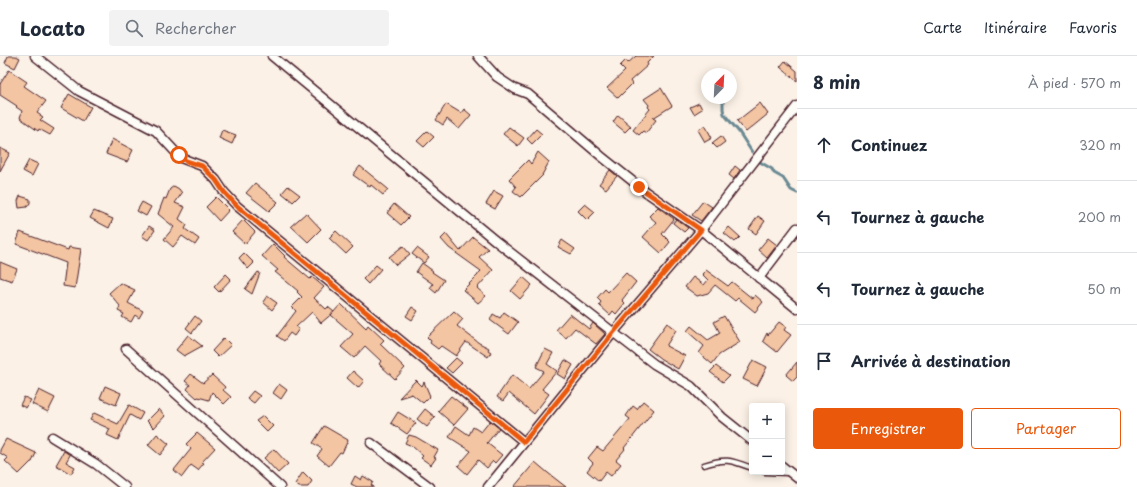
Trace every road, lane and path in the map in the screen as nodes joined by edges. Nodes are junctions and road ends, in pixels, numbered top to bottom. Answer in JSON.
{"nodes":[{"id":1,"x":35,"y":56,"type":"edge"},
{"id":2,"x":272,"y":56,"type":"edge"},
{"id":3,"x":478,"y":56,"type":"edge"},
{"id":4,"x":797,"y":106,"type":"edge"},
{"id":5,"x":797,"y":228,"type":"edge"},
{"id":6,"x":701,"y":230,"type":"junction"},
{"id":7,"x":759,"y":278,"type":"junction"},
{"id":8,"x":797,"y":309,"type":"edge"},
{"id":9,"x":613,"y":333,"type":"junction"},
{"id":10,"x":126,"y":349,"type":"dead end"},
{"id":11,"x":52,"y":437,"type":"dead end"},
{"id":12,"x":750,"y":439,"type":"edge"},
{"id":13,"x":524,"y":442,"type":"junction"},
{"id":14,"x":371,"y":443,"type":"dead end"},
{"id":15,"x":704,"y":465,"type":"dead end"},
{"id":16,"x":749,"y":467,"type":"edge"},
{"id":17,"x":785,"y":468,"type":"edge"},
{"id":18,"x":794,"y":475,"type":"edge"},
{"id":19,"x":126,"y":487,"type":"edge"},
{"id":20,"x":280,"y":487,"type":"edge"},
{"id":21,"x":430,"y":487,"type":"edge"},
{"id":22,"x":488,"y":487,"type":"edge"}],
"edges":[{"from":1,"to":13,"type":"street"},
{"from":2,"to":9,"type":"street"},
{"from":3,"to":6,"type":"street"},
{"from":4,"to":6,"type":"street"},
{"from":5,"to":7,"type":"street"},
{"from":6,"to":7,"type":"street"},
{"from":6,"to":9,"type":"street"},
{"from":7,"to":8,"type":"street"},
{"from":9,"to":12,"type":"street"},
{"from":9,"to":13,"type":"street"},
{"from":10,"to":20,"type":"street"},
{"from":11,"to":19,"type":"street"},
{"from":13,"to":22,"type":"street"},
{"from":14,"to":21,"type":"street"},
{"from":15,"to":16,"type":"lane"},
{"from":17,"to":18,"type":"street"}]}
